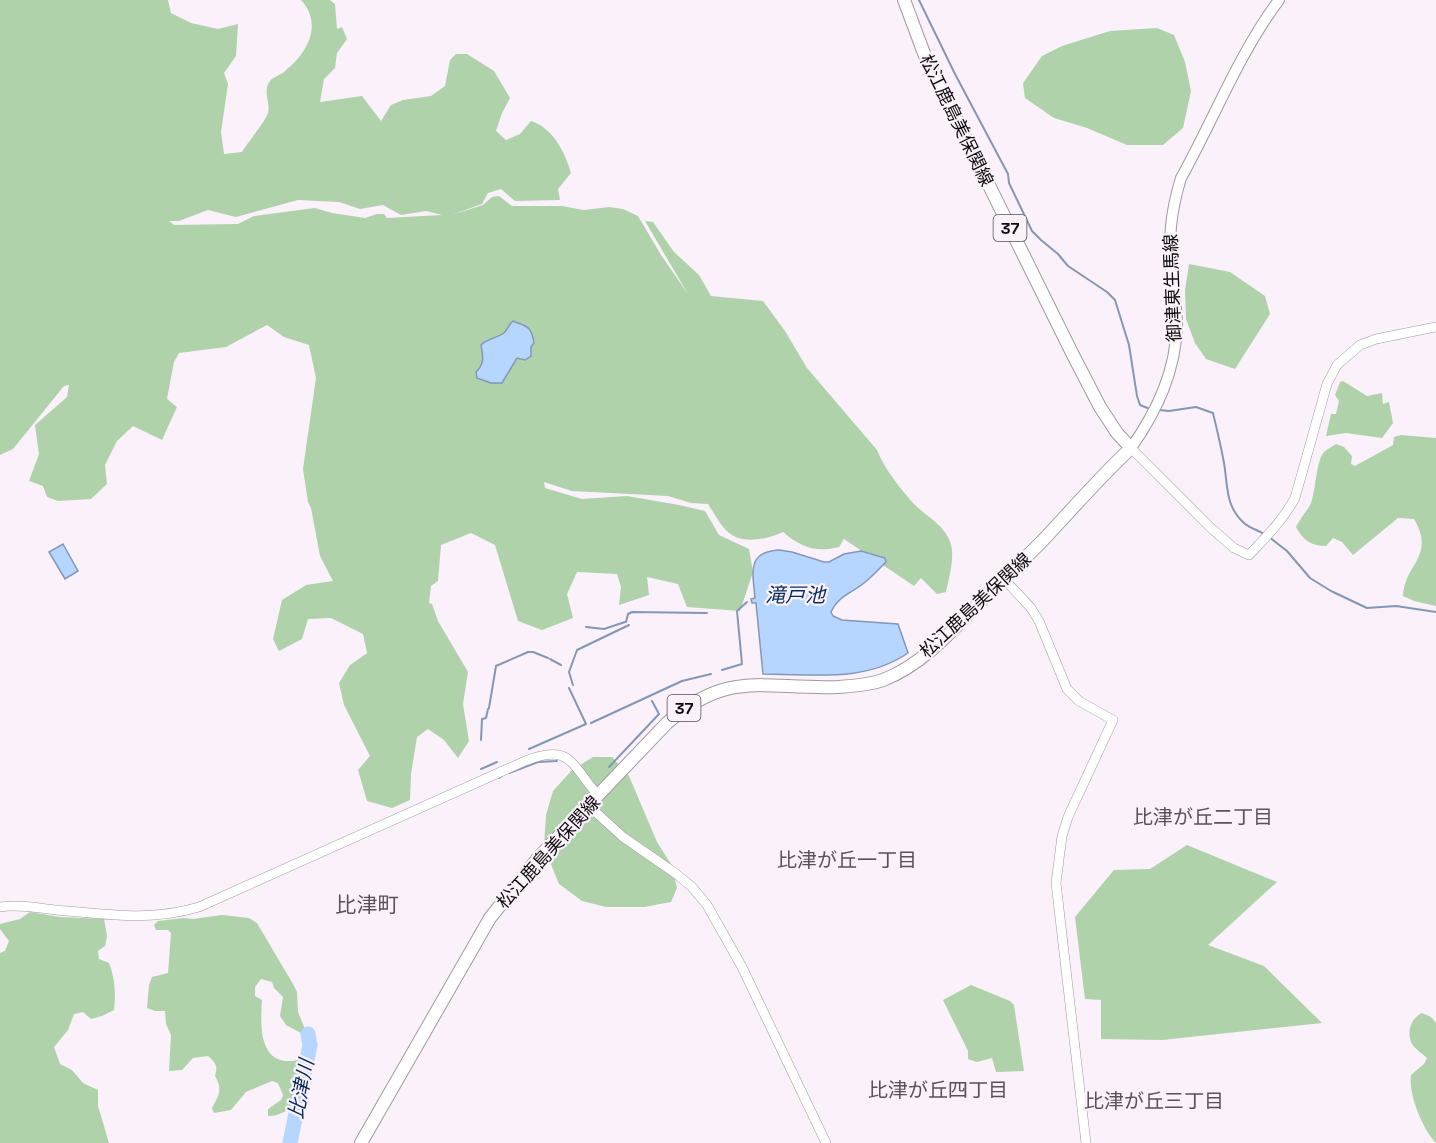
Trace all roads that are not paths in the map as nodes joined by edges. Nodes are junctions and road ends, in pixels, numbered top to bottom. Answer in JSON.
{"nodes":[{"id":1,"x":904,"y":0,"type":"edge"},
{"id":2,"x":1278,"y":0,"type":"edge"},
{"id":3,"x":1436,"y":327,"type":"edge"},
{"id":4,"x":1131,"y":448,"type":"junction"},
{"id":5,"x":1004,"y":579,"type":"junction"},
{"id":6,"x":599,"y":796,"type":"junction"},
{"id":7,"x":589,"y":806,"type":"junction"},
{"id":8,"x":0,"y":907,"type":"edge"},
{"id":9,"x":361,"y":1143,"type":"edge"},
{"id":10,"x":826,"y":1143,"type":"edge"},
{"id":11,"x":1086,"y":1143,"type":"edge"}],
"edges":[{"from":1,"to":4,"type":"main road","name":"松江鹿島美保関線","number":"37"},
{"from":2,"to":4,"type":"main road","name":"御津東生馬線"},
{"from":3,"to":4,"type":"street"},
{"from":4,"to":5,"type":"main road","name":"松江鹿島美保関線","number":"37"},
{"from":5,"to":6,"type":"main road","name":"松江鹿島美保関線","number":"37"},
{"from":5,"to":11,"type":"street"},
{"from":6,"to":7,"type":"main road","name":"松江鹿島美保関線","number":"37"},
{"from":6,"to":8,"type":"street"},
{"from":7,"to":9,"type":"main road","name":"松江鹿島美保関線","number":"37"},
{"from":7,"to":10,"type":"street"}]}
